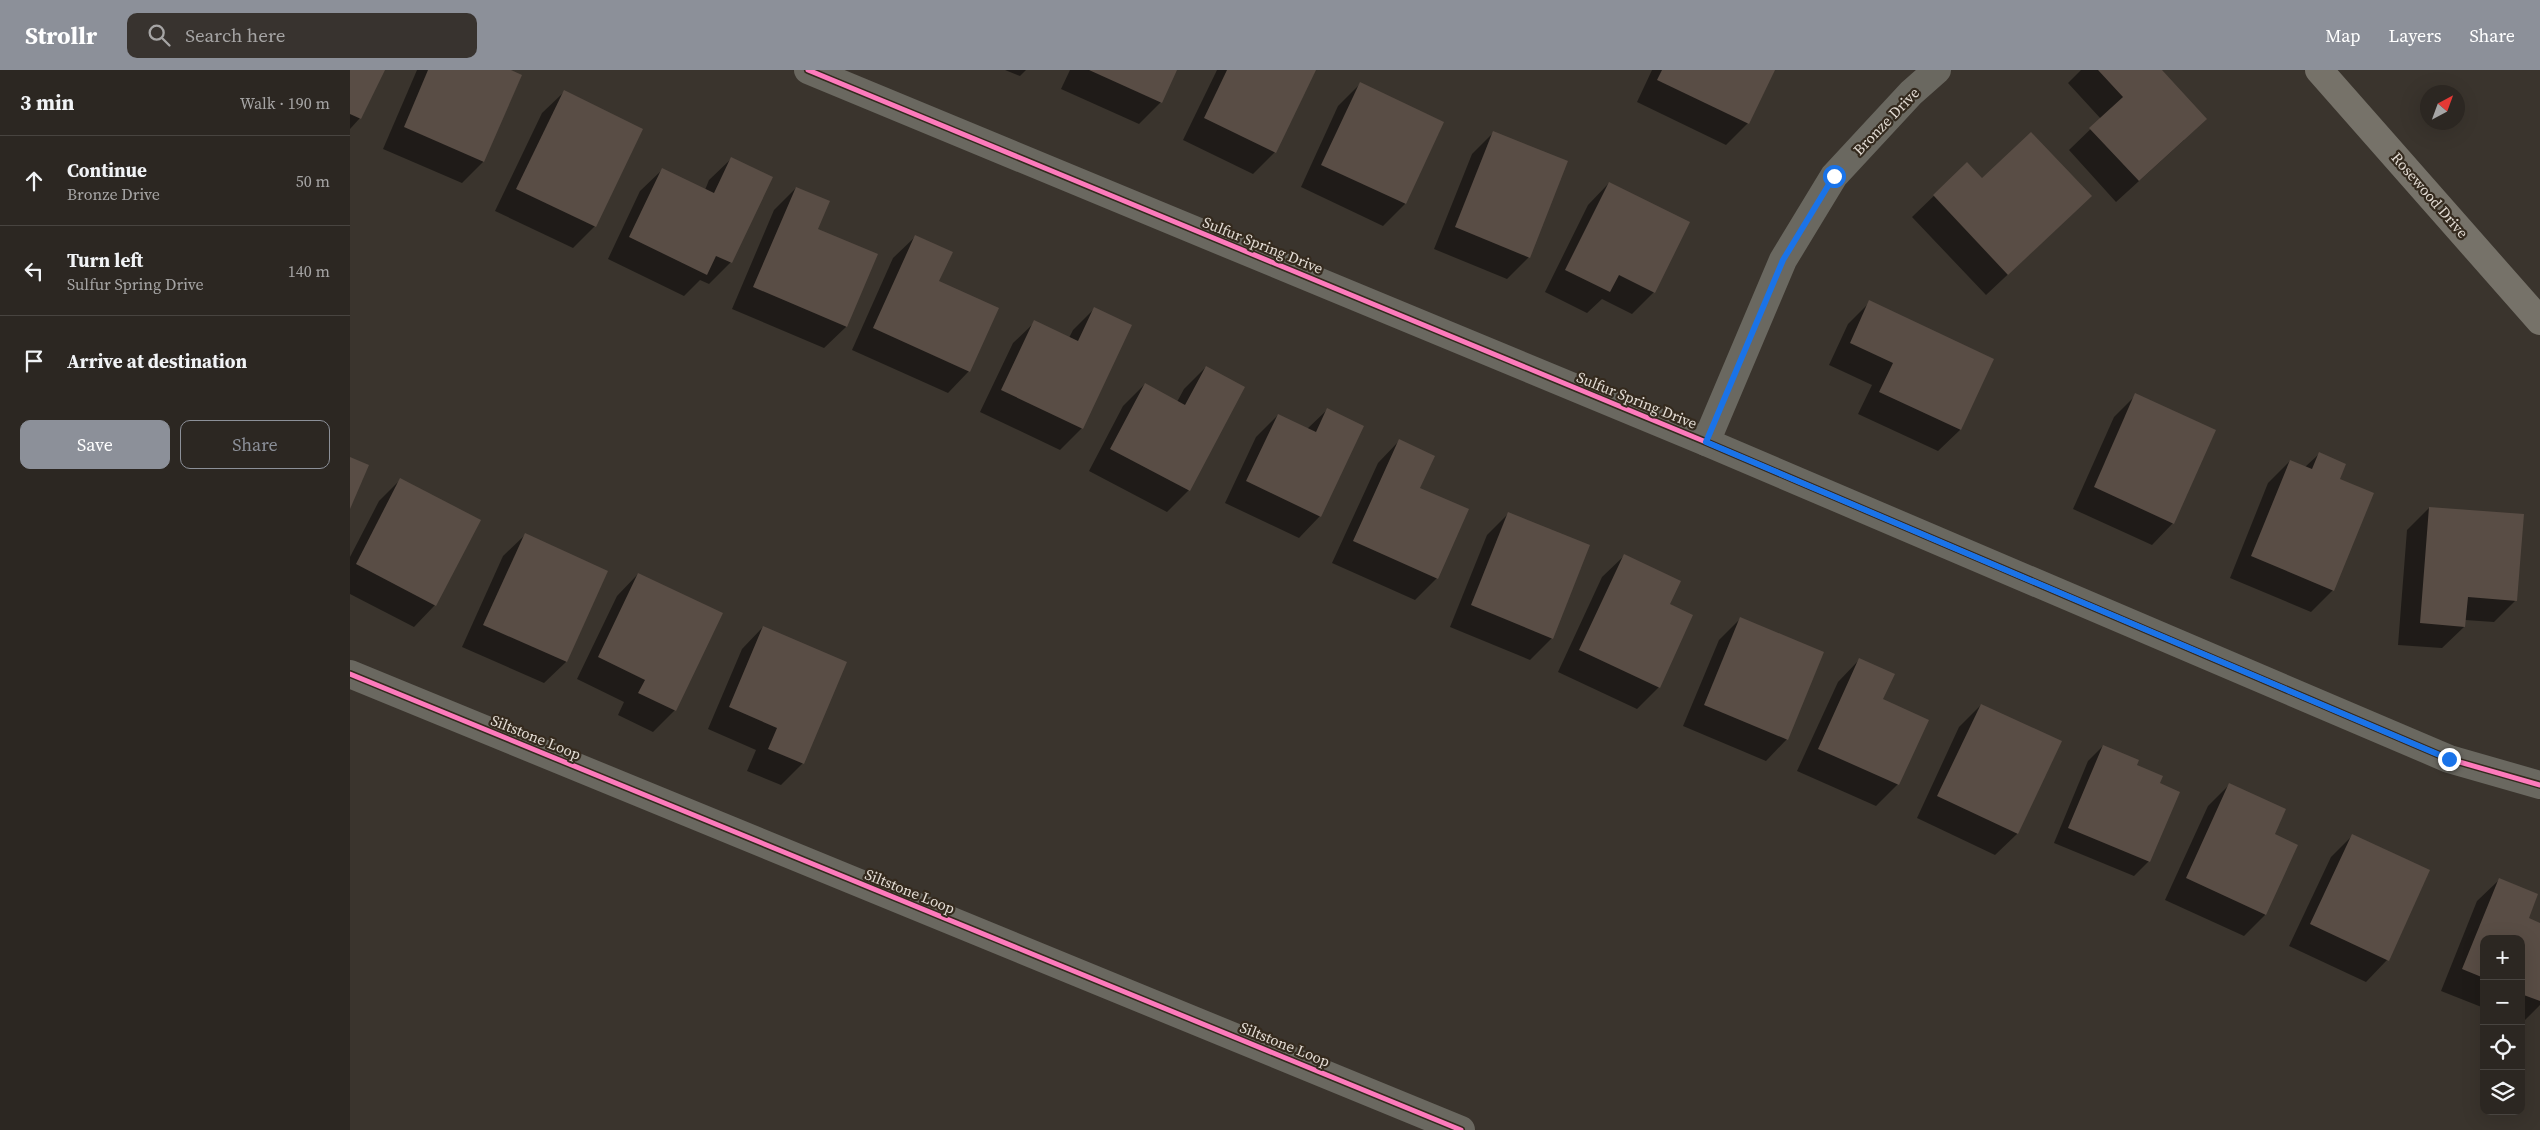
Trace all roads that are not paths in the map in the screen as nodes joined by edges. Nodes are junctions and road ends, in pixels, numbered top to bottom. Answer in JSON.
{"nodes":[{"id":1,"x":808,"y":70,"type":"edge"},
{"id":2,"x":1937,"y":70,"type":"edge"},
{"id":3,"x":2319,"y":70,"type":"edge"},
{"id":4,"x":2540,"y":321,"type":"edge"},
{"id":5,"x":1706,"y":442,"type":"junction"},
{"id":6,"x":350,"y":674,"type":"edge"},
{"id":7,"x":2540,"y":785,"type":"edge"},
{"id":8,"x":1461,"y":1130,"type":"edge"}],
"edges":[{"from":1,"to":5,"type":"street","name":"Sulfur Spring Drive"},
{"from":2,"to":5,"type":"street","name":"Bronze Drive"},
{"from":3,"to":4,"type":"street","name":"Rosewood Drive"},
{"from":5,"to":7,"type":"street","name":"Sulfur Spring Drive"},
{"from":6,"to":8,"type":"street","name":"Siltstone Loop"}]}
